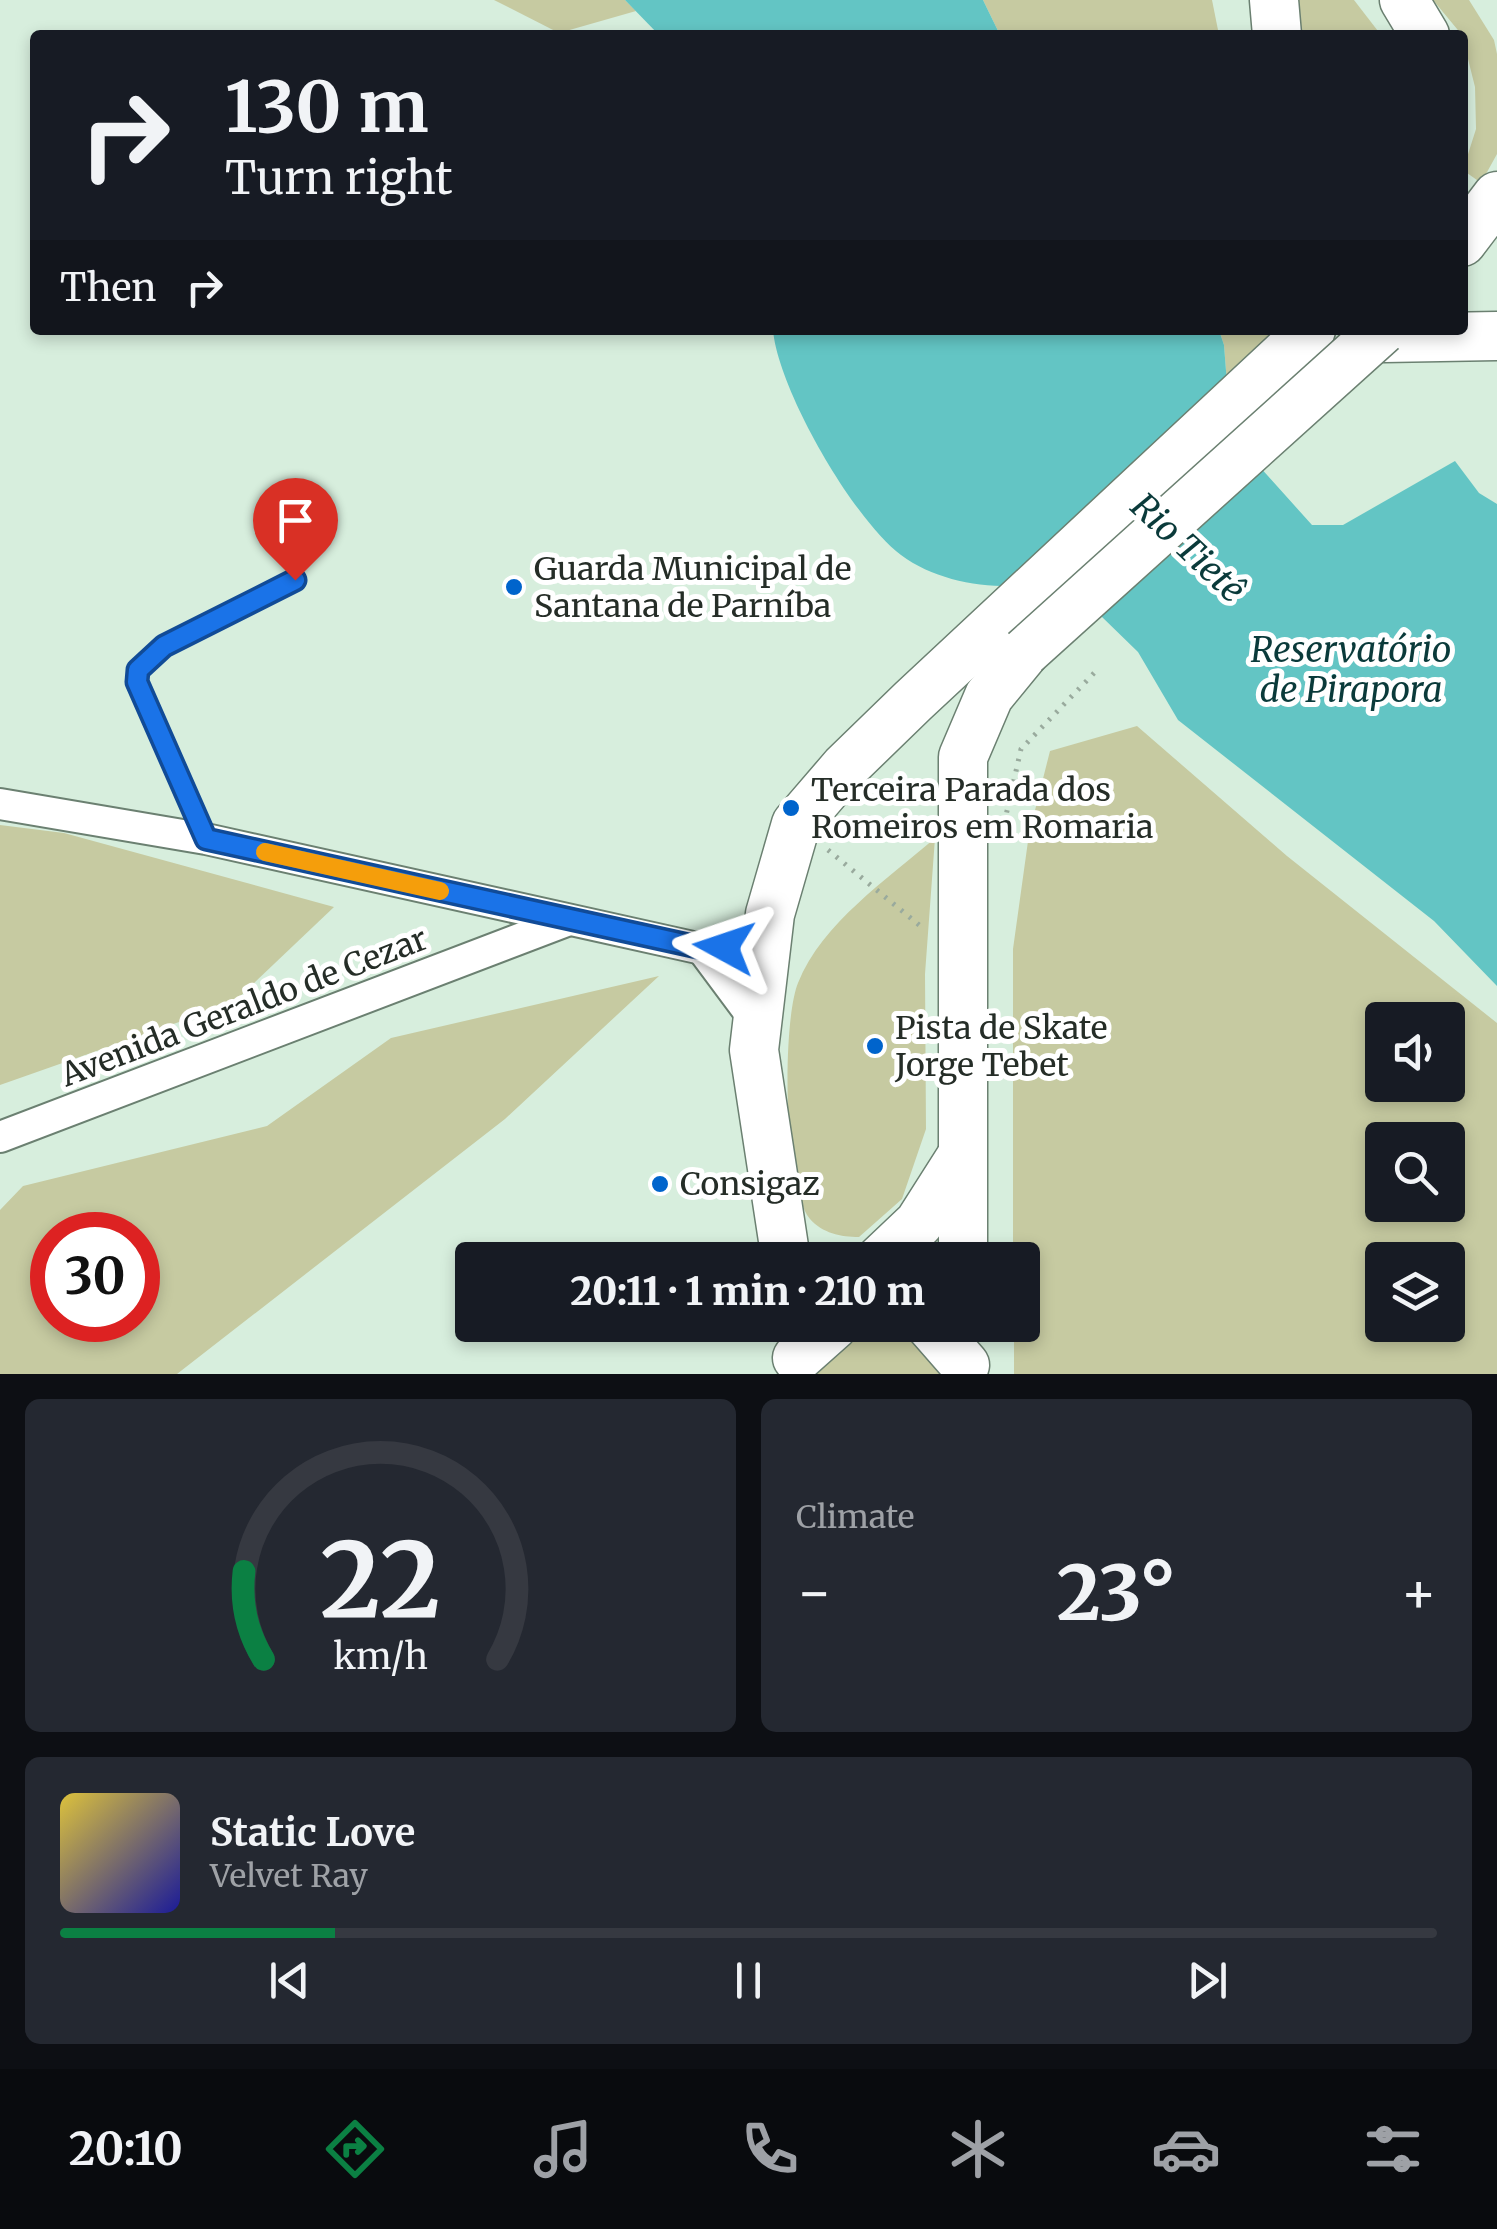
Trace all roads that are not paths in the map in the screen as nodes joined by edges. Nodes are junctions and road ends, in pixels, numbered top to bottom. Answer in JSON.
{"nodes":[{"id":1,"x":1274,"y":0,"type":"edge"},
{"id":2,"x":1404,"y":0,"type":"edge"},
{"id":3,"x":1277,"y":30,"type":"edge"},
{"id":4,"x":1423,"y":30,"type":"edge"},
{"id":5,"x":1497,"y":196,"type":"edge"},
{"id":6,"x":1468,"y":234,"type":"edge"},
{"id":7,"x":1306,"y":335,"type":"edge"},
{"id":8,"x":1376,"y":335,"type":"edge"},
{"id":9,"x":1377,"y":335,"type":"edge"},
{"id":10,"x":1497,"y":336,"type":"edge"},
{"id":11,"x":295,"y":580,"type":"dead end"},
{"id":12,"x":1014,"y":635,"type":"junction"},
{"id":13,"x":0,"y":804,"type":"edge"},
{"id":14,"x":206,"y":839,"type":"junction"},
{"id":15,"x":770,"y":914,"type":"junction"},
{"id":16,"x":569,"y":920,"type":"junction"},
{"id":17,"x":702,"y":948,"type":"junction"},
{"id":18,"x":757,"y":1022,"type":"junction"},
{"id":19,"x":0,"y":1137,"type":"edge"},
{"id":20,"x":961,"y":1157,"type":"junction"},
{"id":21,"x":791,"y":1242,"type":"edge"},
{"id":22,"x":899,"y":1242,"type":"edge"},
{"id":23,"x":963,"y":1242,"type":"edge"}],
"edges":[{"from":1,"to":3,"type":"main road"},
{"from":2,"to":4,"type":"main road"},
{"from":5,"to":6,"type":"main road"},
{"from":7,"to":12,"type":"main road"},
{"from":8,"to":12,"type":"main road","bridge":true},
{"from":9,"to":10,"type":"main road"},
{"from":11,"to":14,"type":"lane"},
{"from":12,"to":15,"type":"main road"},
{"from":12,"to":20,"type":"main road"},
{"from":13,"to":14,"type":"street"},
{"from":14,"to":16,"type":"street"},
{"from":15,"to":17,"type":"street"},
{"from":15,"to":18,"type":"main road"},
{"from":16,"to":17,"type":"street"},
{"from":16,"to":19,"type":"street","name":"Avenida Geraldo de Cezar"},
{"from":17,"to":18,"type":"street"},
{"from":18,"to":21,"type":"main road"},
{"from":20,"to":22,"type":"main road"},
{"from":20,"to":23,"type":"main road"}]}
